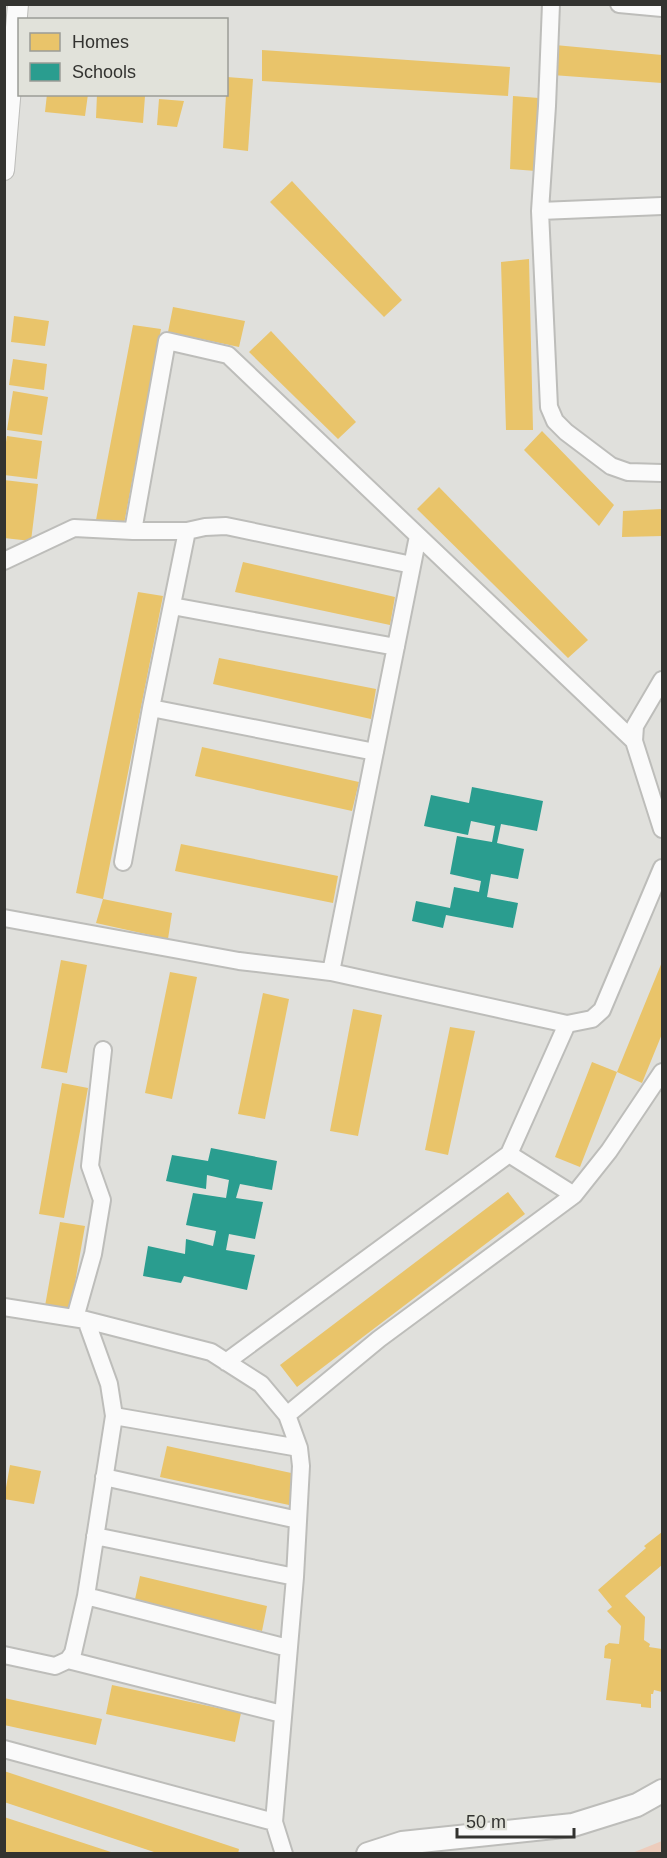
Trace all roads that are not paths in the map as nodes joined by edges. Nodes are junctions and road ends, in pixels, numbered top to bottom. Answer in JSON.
{"nodes":[{"id":1,"x":18,"y":4,"type":"edge"},
{"id":2,"x":551,"y":4,"type":"edge"},
{"id":3,"x":619,"y":4,"type":"edge"},
{"id":4,"x":663,"y":8,"type":"edge"},
{"id":5,"x":4,"y":170,"type":"edge"},
{"id":6,"x":663,"y":206,"type":"edge"},
{"id":7,"x":540,"y":211,"type":"junction"},
{"id":8,"x":663,"y":473,"type":"edge"},
{"id":9,"x":133,"y":531,"type":"junction"},
{"id":10,"x":187,"y":531,"type":"junction"},
{"id":11,"x":418,"y":536,"type":"junction"},
{"id":12,"x":4,"y":561,"type":"edge"},
{"id":13,"x":412,"y":565,"type":"junction"},
{"id":14,"x":172,"y":606,"type":"junction"},
{"id":15,"x":396,"y":647,"type":"junction"},
{"id":16,"x":663,"y":680,"type":"edge"},
{"id":17,"x":151,"y":708,"type":"junction"},
{"id":18,"x":634,"y":741,"type":"junction"},
{"id":19,"x":375,"y":752,"type":"junction"},
{"id":20,"x":663,"y":829,"type":"edge"},
{"id":21,"x":123,"y":862,"type":"dead end"},
{"id":22,"x":663,"y":868,"type":"edge"},
{"id":23,"x":4,"y":918,"type":"edge"},
{"id":24,"x":331,"y":972,"type":"junction"},
{"id":25,"x":567,"y":1024,"type":"junction"},
{"id":26,"x":103,"y":1050,"type":"dead end"},
{"id":27,"x":663,"y":1072,"type":"edge"},
{"id":28,"x":509,"y":1154,"type":"junction"},
{"id":29,"x":574,"y":1195,"type":"junction"},
{"id":30,"x":4,"y":1307,"type":"edge"},
{"id":31,"x":80,"y":1319,"type":"junction"},
{"id":32,"x":226,"y":1362,"type":"junction"},
{"id":33,"x":287,"y":1415,"type":"junction"},
{"id":34,"x":114,"y":1416,"type":"junction"},
{"id":35,"x":299,"y":1448,"type":"junction"},
{"id":36,"x":104,"y":1477,"type":"junction"},
{"id":37,"x":298,"y":1520,"type":"junction"},
{"id":38,"x":95,"y":1536,"type":"junction"},
{"id":39,"x":294,"y":1577,"type":"junction"},
{"id":40,"x":86,"y":1596,"type":"junction"},
{"id":41,"x":288,"y":1648,"type":"junction"},
{"id":42,"x":4,"y":1655,"type":"edge"},
{"id":43,"x":68,"y":1660,"type":"junction"},
{"id":44,"x":282,"y":1714,"type":"junction"},
{"id":45,"x":4,"y":1749,"type":"edge"},
{"id":46,"x":663,"y":1791,"type":"edge"},
{"id":47,"x":274,"y":1822,"type":"junction"},
{"id":48,"x":284,"y":1854,"type":"edge"},
{"id":49,"x":368,"y":1854,"type":"edge"}],
"edges":[{"from":1,"to":5,"type":"street"},
{"from":2,"to":7,"type":"street"},
{"from":3,"to":4,"type":"street"},
{"from":6,"to":7,"type":"street"},
{"from":7,"to":8,"type":"street"},
{"from":9,"to":10,"type":"street"},
{"from":9,"to":11,"type":"street"},
{"from":9,"to":12,"type":"street"},
{"from":10,"to":13,"type":"street"},
{"from":10,"to":14,"type":"street"},
{"from":11,"to":13,"type":"street"},
{"from":11,"to":18,"type":"street"},
{"from":13,"to":15,"type":"street"},
{"from":14,"to":15,"type":"street"},
{"from":14,"to":17,"type":"street"},
{"from":15,"to":19,"type":"street"},
{"from":16,"to":18,"type":"street"},
{"from":17,"to":19,"type":"street"},
{"from":17,"to":21,"type":"street"},
{"from":18,"to":20,"type":"street"},
{"from":19,"to":24,"type":"street"},
{"from":22,"to":25,"type":"street"},
{"from":23,"to":24,"type":"street"},
{"from":24,"to":25,"type":"street"},
{"from":25,"to":28,"type":"street"},
{"from":26,"to":31,"type":"street"},
{"from":27,"to":29,"type":"street"},
{"from":28,"to":29,"type":"street"},
{"from":28,"to":32,"type":"street"},
{"from":29,"to":33,"type":"street"},
{"from":30,"to":31,"type":"street"},
{"from":31,"to":32,"type":"street"},
{"from":31,"to":34,"type":"street"},
{"from":32,"to":33,"type":"street"},
{"from":33,"to":35,"type":"street"},
{"from":34,"to":35,"type":"street"},
{"from":34,"to":36,"type":"street"},
{"from":35,"to":37,"type":"street"},
{"from":36,"to":37,"type":"street"},
{"from":36,"to":38,"type":"street"},
{"from":37,"to":39,"type":"street"},
{"from":38,"to":39,"type":"street"},
{"from":38,"to":40,"type":"street"},
{"from":39,"to":41,"type":"street"},
{"from":40,"to":41,"type":"street"},
{"from":40,"to":43,"type":"street"},
{"from":41,"to":44,"type":"street"},
{"from":42,"to":43,"type":"street"},
{"from":43,"to":44,"type":"street"},
{"from":44,"to":47,"type":"street"},
{"from":45,"to":47,"type":"street"},
{"from":46,"to":49,"type":"main road"},
{"from":47,"to":48,"type":"street"}]}
